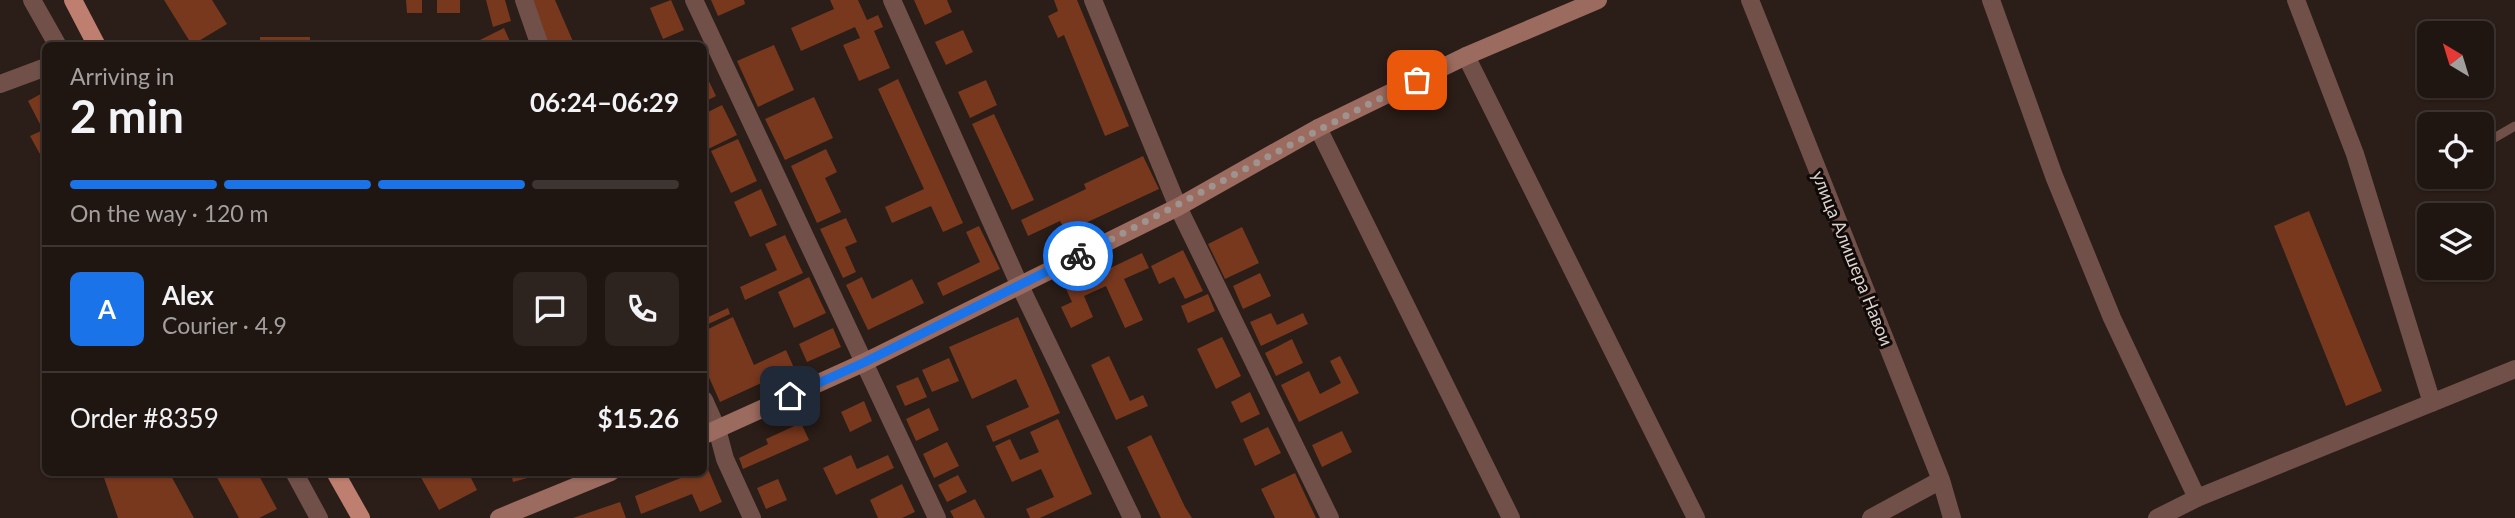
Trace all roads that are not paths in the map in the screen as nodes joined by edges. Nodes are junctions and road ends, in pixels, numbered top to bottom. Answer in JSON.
{"nodes":[{"id":1,"x":32,"y":0,"type":"edge"},
{"id":2,"x":73,"y":0,"type":"edge"},
{"id":3,"x":524,"y":0,"type":"edge"},
{"id":4,"x":694,"y":0,"type":"edge"},
{"id":5,"x":892,"y":0,"type":"edge"},
{"id":6,"x":1093,"y":0,"type":"edge"},
{"id":7,"x":1598,"y":0,"type":"edge"},
{"id":8,"x":1750,"y":0,"type":"edge"},
{"id":9,"x":1991,"y":0,"type":"edge"},
{"id":10,"x":2296,"y":0,"type":"edge"},
{"id":11,"x":56,"y":42,"type":"edge"},
{"id":12,"x":95,"y":42,"type":"edge"},
{"id":13,"x":539,"y":42,"type":"edge"},
{"id":14,"x":1466,"y":56,"type":"junction"},
{"id":15,"x":42,"y":68,"type":"edge"},
{"id":16,"x":0,"y":84,"type":"edge"},
{"id":17,"x":2515,"y":126,"type":"edge"},
{"id":18,"x":1318,"y":128,"type":"junction"},
{"id":19,"x":2494,"y":138,"type":"edge"},
{"id":20,"x":1178,"y":207,"type":"junction"},
{"id":21,"x":1019,"y":284,"type":"junction"},
{"id":22,"x":863,"y":363,"type":"junction"},
{"id":23,"x":2515,"y":369,"type":"edge"},
{"id":24,"x":2432,"y":403,"type":"junction"},
{"id":25,"x":710,"y":432,"type":"edge"},
{"id":26,"x":296,"y":476,"type":"edge"},
{"id":27,"x":337,"y":476,"type":"edge"},
{"id":28,"x":601,"y":476,"type":"edge"},
{"id":29,"x":1941,"y":480,"type":"junction"},
{"id":30,"x":2197,"y":498,"type":"junction"},
{"id":31,"x":319,"y":518,"type":"edge"},
{"id":32,"x":361,"y":518,"type":"edge"},
{"id":33,"x":499,"y":518,"type":"edge"},
{"id":34,"x":752,"y":518,"type":"edge"},
{"id":35,"x":937,"y":518,"type":"edge"},
{"id":36,"x":1132,"y":518,"type":"edge"},
{"id":37,"x":1330,"y":518,"type":"edge"},
{"id":38,"x":1511,"y":518,"type":"edge"},
{"id":39,"x":1696,"y":518,"type":"edge"},
{"id":40,"x":1871,"y":518,"type":"edge"},
{"id":41,"x":1952,"y":518,"type":"edge"},
{"id":42,"x":2159,"y":518,"type":"edge"}],
"edges":[{"from":1,"to":11,"type":"street"},
{"from":2,"to":12,"type":"main road"},
{"from":3,"to":13,"type":"street"},
{"from":4,"to":22,"type":"street"},
{"from":5,"to":21,"type":"street"},
{"from":6,"to":20,"type":"street"},
{"from":7,"to":14,"type":"street"},
{"from":8,"to":29,"type":"street","name":"улица Алишера Навои"},
{"from":9,"to":30,"type":"street"},
{"from":10,"to":24,"type":"street"},
{"from":14,"to":18,"type":"street"},
{"from":14,"to":39,"type":"street"},
{"from":15,"to":16,"type":"street"},
{"from":17,"to":19,"type":"lane"},
{"from":18,"to":20,"type":"street"},
{"from":18,"to":38,"type":"street"},
{"from":20,"to":21,"type":"street"},
{"from":20,"to":37,"type":"street"},
{"from":21,"to":22,"type":"street"},
{"from":21,"to":36,"type":"street"},
{"from":22,"to":25,"type":"street"},
{"from":22,"to":35,"type":"street"},
{"from":23,"to":24,"type":"street"},
{"from":24,"to":30,"type":"street"},
{"from":25,"to":34,"type":"street"},
{"from":26,"to":31,"type":"street"},
{"from":27,"to":32,"type":"main road"},
{"from":28,"to":33,"type":"street"},
{"from":29,"to":40,"type":"street"},
{"from":29,"to":41,"type":"street","name":"улица Алишера Навои"},
{"from":30,"to":42,"type":"street"}]}
